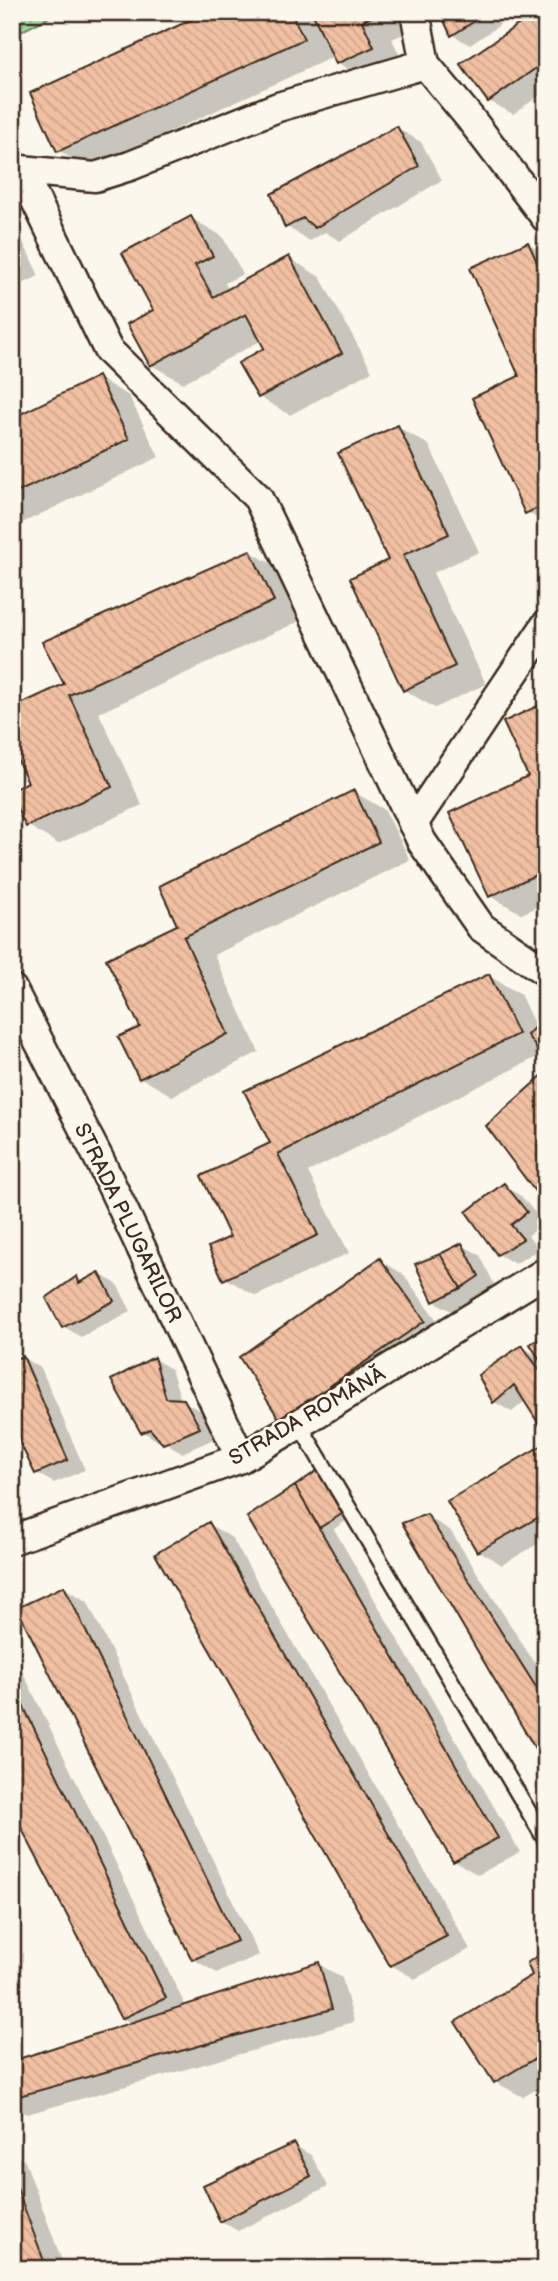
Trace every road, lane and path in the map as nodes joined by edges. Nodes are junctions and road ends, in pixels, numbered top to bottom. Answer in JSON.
{"nodes":[{"id":1,"x":415,"y":12,"type":"edge"},
{"id":2,"x":425,"y":64,"type":"junction"},
{"id":3,"x":17,"y":168,"type":"edge"},
{"id":4,"x":546,"y":218,"type":"edge"},
{"id":5,"x":546,"y":625,"type":"edge"},
{"id":6,"x":413,"y":824,"type":"junction"},
{"id":7,"x":546,"y":972,"type":"edge"},
{"id":8,"x":12,"y":989,"type":"edge"},
{"id":9,"x":546,"y":1272,"type":"edge"},
{"id":10,"x":299,"y":1424,"type":"junction"},
{"id":11,"x":241,"y":1458,"type":"junction"},
{"id":12,"x":12,"y":1541,"type":"edge"},
{"id":13,"x":546,"y":1841,"type":"edge"}],
"edges":[{"from":1,"to":2,"type":"street"},
{"from":2,"to":3,"type":"street"},
{"from":2,"to":4,"type":"street"},
{"from":3,"to":6,"type":"street"},
{"from":5,"to":6,"type":"street"},
{"from":6,"to":7,"type":"street"},
{"from":8,"to":11,"type":"street","name":"STRADA PLUGARILOR"},
{"from":9,"to":10,"type":"street","name":"STRADA ROMÂNĂ"},
{"from":10,"to":11,"type":"street","name":"STRADA ROMÂNĂ"},
{"from":10,"to":13,"type":"lane"},
{"from":11,"to":12,"type":"street","name":"STRADA ROMÂNĂ"}]}
